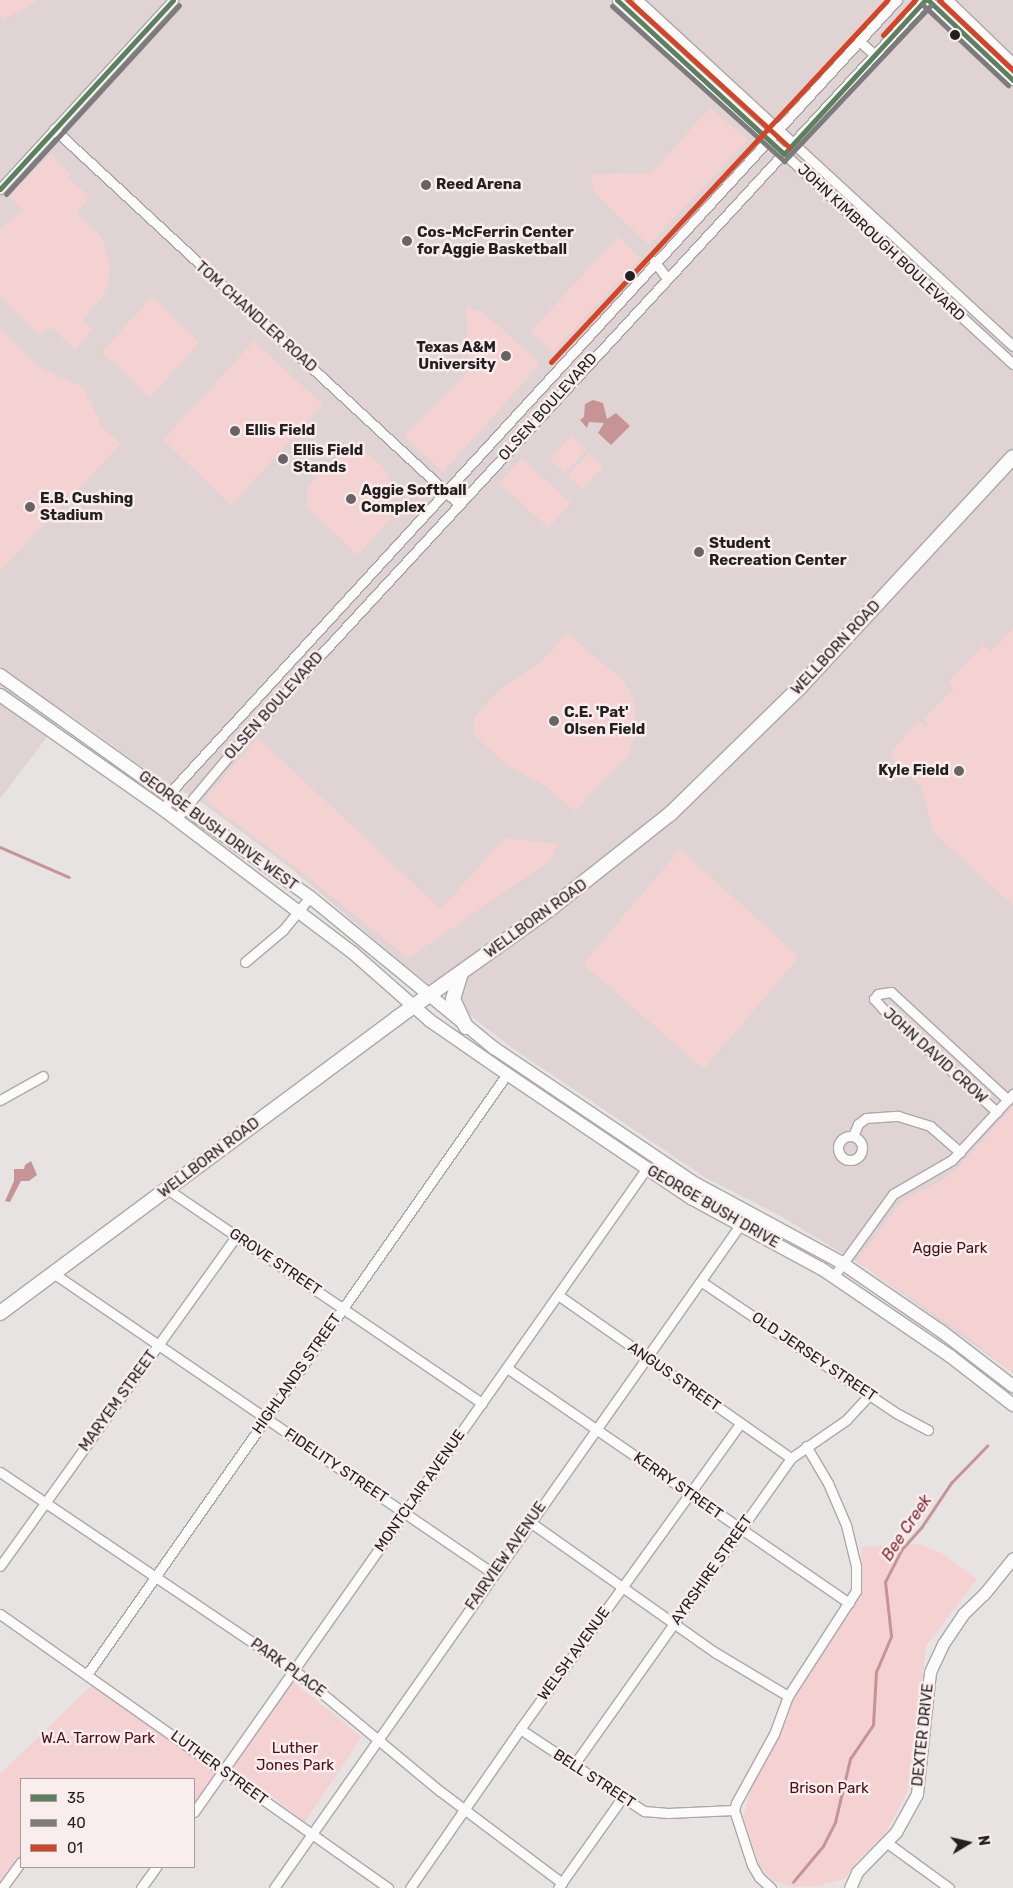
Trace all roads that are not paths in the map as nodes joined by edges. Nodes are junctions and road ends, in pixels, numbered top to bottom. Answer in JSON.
{"nodes":[{"id":1,"x":173,"y":0,"type":"edge"},
{"id":2,"x":617,"y":0,"type":"edge"},
{"id":3,"x":638,"y":0,"type":"edge"},
{"id":4,"x":897,"y":0,"type":"edge"},
{"id":5,"x":927,"y":0,"type":"edge"},
{"id":6,"x":948,"y":0,"type":"edge"},
{"id":7,"x":859,"y":41,"type":"junction"},
{"id":8,"x":875,"y":55,"type":"junction"},
{"id":9,"x":1013,"y":63,"type":"edge"},
{"id":10,"x":1013,"y":80,"type":"edge"},
{"id":11,"x":54,"y":129,"type":"junction"},
{"id":12,"x":778,"y":129,"type":"junction"},
{"id":13,"x":767,"y":140,"type":"junction"},
{"id":14,"x":794,"y":143,"type":"junction"},
{"id":15,"x":784,"y":154,"type":"junction"},
{"id":16,"x":0,"y":190,"type":"edge"},
{"id":17,"x":851,"y":217,"type":"junction"},
{"id":18,"x":890,"y":232,"type":"junction"},
{"id":19,"x":910,"y":250,"type":"junction"},
{"id":20,"x":654,"y":260,"type":"junction"},
{"id":21,"x":900,"y":261,"type":"junction"},
{"id":22,"x":667,"y":278,"type":"junction"},
{"id":23,"x":1013,"y":346,"type":"edge"},
{"id":24,"x":1013,"y":364,"type":"edge"},
{"id":25,"x":1013,"y":457,"type":"edge"},
{"id":26,"x":445,"y":490,"type":"junction"},
{"id":27,"x":459,"y":504,"type":"junction"},
{"id":28,"x":291,"y":661,"type":"junction"},
{"id":29,"x":304,"y":673,"type":"junction"},
{"id":30,"x":0,"y":675,"type":"edge"},
{"id":31,"x":0,"y":695,"type":"edge"},
{"id":32,"x":168,"y":796,"type":"junction"},
{"id":33,"x":185,"y":806,"type":"junction"},
{"id":34,"x":164,"y":810,"type":"junction"},
{"id":35,"x":176,"y":819,"type":"junction"},
{"id":36,"x":310,"y":897,"type":"junction"},
{"id":37,"x":299,"y":911,"type":"junction"},
{"id":38,"x":245,"y":962,"type":"dead end"},
{"id":39,"x":461,"y":973,"type":"junction"},
{"id":40,"x":430,"y":995,"type":"junction"},
{"id":41,"x":414,"y":1006,"type":"junction"},
{"id":42,"x":466,"y":1027,"type":"junction"},
{"id":43,"x":507,"y":1074,"type":"junction"},
{"id":44,"x":43,"y":1076,"type":"dead end"},
{"id":45,"x":1011,"y":1097,"type":"edge"},
{"id":46,"x":0,"y":1100,"type":"edge"},
{"id":47,"x":997,"y":1112,"type":"junction"},
{"id":48,"x":853,"y":1136,"type":"dead end"},
{"id":49,"x":960,"y":1152,"type":"junction"},
{"id":50,"x":646,"y":1170,"type":"junction"},
{"id":51,"x":167,"y":1189,"type":"junction"},
{"id":52,"x":721,"y":1198,"type":"junction"},
{"id":53,"x":740,"y":1225,"type":"junction"},
{"id":54,"x":236,"y":1236,"type":"junction"},
{"id":55,"x":842,"y":1263,"type":"junction"},
{"id":56,"x":53,"y":1273,"type":"junction"},
{"id":57,"x":834,"y":1277,"type":"junction"},
{"id":58,"x":702,"y":1282,"type":"junction"},
{"id":59,"x":558,"y":1295,"type":"junction"},
{"id":60,"x":343,"y":1308,"type":"junction"},
{"id":61,"x":0,"y":1313,"type":"edge"},
{"id":62,"x":158,"y":1345,"type":"junction"},
{"id":63,"x":647,"y":1357,"type":"junction"},
{"id":64,"x":506,"y":1368,"type":"junction"},
{"id":65,"x":1013,"y":1386,"type":"edge"},
{"id":66,"x":870,"y":1394,"type":"junction"},
{"id":67,"x":482,"y":1403,"type":"junction"},
{"id":68,"x":1013,"y":1406,"type":"edge"},
{"id":69,"x":266,"y":1418,"type":"junction"},
{"id":70,"x":741,"y":1423,"type":"junction"},
{"id":71,"x":594,"y":1428,"type":"junction"},
{"id":72,"x":928,"y":1430,"type":"dead end"},
{"id":73,"x":806,"y":1446,"type":"junction"},
{"id":74,"x":791,"y":1458,"type":"junction"},
{"id":75,"x":0,"y":1472,"type":"edge"},
{"id":76,"x":690,"y":1494,"type":"junction"},
{"id":77,"x":45,"y":1503,"type":"junction"},
{"id":78,"x":404,"y":1513,"type":"junction"},
{"id":79,"x":530,"y":1522,"type":"junction"},
{"id":80,"x":741,"y":1529,"type":"junction"},
{"id":81,"x":1013,"y":1558,"type":"edge"},
{"id":82,"x":0,"y":1566,"type":"edge"},
{"id":83,"x":494,"y":1574,"type":"junction"},
{"id":84,"x":156,"y":1576,"type":"junction"},
{"id":85,"x":622,"y":1587,"type":"junction"},
{"id":86,"x":849,"y":1603,"type":"junction"},
{"id":87,"x":0,"y":1614,"type":"edge"},
{"id":88,"x":674,"y":1623,"type":"junction"},
{"id":89,"x":294,"y":1670,"type":"junction"},
{"id":90,"x":88,"y":1673,"type":"junction"},
{"id":91,"x":788,"y":1696,"type":"junction"},
{"id":92,"x":520,"y":1729,"type":"junction"},
{"id":93,"x":379,"y":1737,"type":"junction"},
{"id":94,"x":573,"y":1766,"type":"junction"},
{"id":95,"x":223,"y":1771,"type":"junction"},
{"id":96,"x":622,"y":1798,"type":"junction"},
{"id":97,"x":466,"y":1810,"type":"junction"},
{"id":98,"x":734,"y":1810,"type":"junction"},
{"id":99,"x":195,"y":1811,"type":"edge"},
{"id":100,"x":312,"y":1833,"type":"junction"},
{"id":101,"x":886,"y":1842,"type":"junction"},
{"id":102,"x":20,"y":1863,"type":"edge"},
{"id":103,"x":155,"y":1868,"type":"edge"},
{"id":104,"x":560,"y":1886,"type":"edge"},
{"id":105,"x":2,"y":1888,"type":"edge"},
{"id":106,"x":141,"y":1888,"type":"edge"},
{"id":107,"x":274,"y":1888,"type":"edge"},
{"id":108,"x":388,"y":1888,"type":"edge"},
{"id":109,"x":410,"y":1888,"type":"edge"},
{"id":110,"x":771,"y":1888,"type":"edge"},
{"id":111,"x":850,"y":1888,"type":"edge"},
{"id":112,"x":949,"y":1888,"type":"edge"}],
"edges":[{"from":1,"to":11,"type":"street"},
{"from":2,"to":13,"type":"street","name":"JOHN KIMBROUGH BOULEVARD"},
{"from":3,"to":12,"type":"street","name":"JOHN KIMBROUGH BOULEVARD"},
{"from":4,"to":7,"type":"street","name":"OLSEN BOULEVARD"},
{"from":5,"to":8,"type":"street","name":"OLSEN BOULEVARD"},
{"from":5,"to":10,"type":"street","name":"OLSEN BOULEVARD"},
{"from":6,"to":9,"type":"street"},
{"from":7,"to":8,"type":"street"},
{"from":7,"to":12,"type":"street","name":"OLSEN BOULEVARD"},
{"from":8,"to":14,"type":"street","name":"OLSEN BOULEVARD"},
{"from":11,"to":16,"type":"street"},
{"from":11,"to":26,"type":"street","name":"TOM CHANDLER ROAD"},
{"from":12,"to":13,"type":"street","name":"OLSEN BOULEVARD"},
{"from":12,"to":14,"type":"street","name":"JOHN KIMBROUGH BOULEVARD"},
{"from":13,"to":15,"type":"street","name":"JOHN KIMBROUGH BOULEVARD"},
{"from":13,"to":20,"type":"street","name":"OLSEN BOULEVARD"},
{"from":14,"to":15,"type":"street","name":"OLSEN BOULEVARD"},
{"from":14,"to":18,"type":"street","name":"JOHN KIMBROUGH BOULEVARD"},
{"from":15,"to":17,"type":"street","name":"JOHN KIMBROUGH BOULEVARD"},
{"from":15,"to":22,"type":"street","name":"OLSEN BOULEVARD"},
{"from":17,"to":18,"type":"street"},
{"from":17,"to":21,"type":"street","name":"JOHN KIMBROUGH BOULEVARD"},
{"from":18,"to":19,"type":"street","name":"JOHN KIMBROUGH BOULEVARD"},
{"from":19,"to":21,"type":"street"},
{"from":19,"to":23,"type":"street","name":"JOHN KIMBROUGH BOULEVARD"},
{"from":20,"to":22,"type":"street"},
{"from":20,"to":26,"type":"street","name":"OLSEN BOULEVARD"},
{"from":21,"to":24,"type":"street","name":"JOHN KIMBROUGH BOULEVARD"},
{"from":22,"to":27,"type":"street","name":"OLSEN BOULEVARD"},
{"from":25,"to":39,"type":"main road","name":"WELLBORN ROAD"},
{"from":26,"to":27,"type":"street","name":"TOM CHANDLER ROAD"},
{"from":26,"to":28,"type":"street","name":"OLSEN BOULEVARD"},
{"from":27,"to":29,"type":"street","name":"OLSEN BOULEVARD"},
{"from":28,"to":29,"type":"street"},
{"from":28,"to":32,"type":"street","name":"OLSEN BOULEVARD"},
{"from":29,"to":33,"type":"street","name":"OLSEN BOULEVARD"},
{"from":30,"to":32,"type":"main road","name":"GEORGE BUSH DRIVE WEST"},
{"from":31,"to":34,"type":"main road","name":"GEORGE BUSH DRIVE WEST"},
{"from":32,"to":33,"type":"main road","name":"GEORGE BUSH DRIVE WEST"},
{"from":32,"to":34,"type":"street","name":"OLSEN BOULEVARD"},
{"from":33,"to":35,"type":"street","name":"OLSEN BOULEVARD"},
{"from":33,"to":36,"type":"main road","name":"GEORGE BUSH DRIVE WEST"},
{"from":34,"to":35,"type":"main road","name":"GEORGE BUSH DRIVE WEST"},
{"from":35,"to":37,"type":"main road","name":"GEORGE BUSH DRIVE WEST"},
{"from":36,"to":37,"type":"street"},
{"from":36,"to":40,"type":"main road","name":"GEORGE BUSH DRIVE WEST"},
{"from":37,"to":38,"type":"street"},
{"from":37,"to":41,"type":"main road","name":"GEORGE BUSH DRIVE WEST"},
{"from":39,"to":40,"type":"main road","name":"WELLBORN ROAD"},
{"from":39,"to":42,"type":"main road"},
{"from":40,"to":41,"type":"main road","name":"WELLBORN ROAD"},
{"from":40,"to":42,"type":"main road","name":"GEORGE BUSH DRIVE"},
{"from":41,"to":43,"type":"main road","name":"GEORGE BUSH DRIVE"},
{"from":41,"to":51,"type":"main road","name":"WELLBORN ROAD"},
{"from":42,"to":52,"type":"main road","name":"GEORGE BUSH DRIVE"},
{"from":43,"to":50,"type":"main road","name":"GEORGE BUSH DRIVE"},
{"from":43,"to":60,"type":"street","name":"HIGHLANDS STREET"},
{"from":44,"to":46,"type":"street"},
{"from":45,"to":47,"type":"street"},
{"from":45,"to":47,"type":"street","name":"JOHN DAVID CROW"},
{"from":47,"to":49,"type":"street"},
{"from":48,"to":49,"type":"street"},
{"from":49,"to":55,"type":"street"},
{"from":50,"to":52,"type":"main road"},
{"from":50,"to":53,"type":"main road","name":"GEORGE BUSH DRIVE"},
{"from":50,"to":59,"type":"street","name":"MONTCLAIR AVENUE"},
{"from":51,"to":54,"type":"street","name":"GROVE STREET"},
{"from":51,"to":56,"type":"main road","name":"WELLBORN ROAD"},
{"from":52,"to":55,"type":"main road","name":"GEORGE BUSH DRIVE"},
{"from":53,"to":57,"type":"main road","name":"GEORGE BUSH DRIVE"},
{"from":53,"to":58,"type":"street","name":"FAIRVIEW AVENUE"},
{"from":54,"to":60,"type":"street","name":"GROVE STREET"},
{"from":54,"to":62,"type":"street","name":"MARYEM STREET"},
{"from":55,"to":57,"type":"street"},
{"from":55,"to":65,"type":"main road","name":"GEORGE BUSH DRIVE"},
{"from":56,"to":61,"type":"main road","name":"WELLBORN ROAD"},
{"from":56,"to":62,"type":"street","name":"FIDELITY STREET"},
{"from":57,"to":68,"type":"main road","name":"GEORGE BUSH DRIVE"},
{"from":58,"to":63,"type":"street","name":"FAIRVIEW AVENUE"},
{"from":58,"to":66,"type":"street","name":"OLD JERSEY STREET"},
{"from":59,"to":63,"type":"street","name":"ANGUS STREET"},
{"from":59,"to":64,"type":"street","name":"MONTCLAIR AVENUE"},
{"from":60,"to":67,"type":"street","name":"GROVE STREET"},
{"from":60,"to":69,"type":"street","name":"HIGHLANDS STREET"},
{"from":62,"to":69,"type":"street","name":"FIDELITY STREET"},
{"from":62,"to":77,"type":"street","name":"MARYEM STREET"},
{"from":63,"to":70,"type":"street","name":"ANGUS STREET"},
{"from":63,"to":71,"type":"street","name":"FAIRVIEW AVENUE"},
{"from":64,"to":67,"type":"street","name":"MONTCLAIR AVENUE"},
{"from":64,"to":71,"type":"street","name":"KERRY STREET"},
{"from":66,"to":72,"type":"street","name":"OLD JERSEY STREET"},
{"from":66,"to":73,"type":"street","name":"AYRSHIRE STREET"},
{"from":67,"to":78,"type":"street","name":"MONTCLAIR AVENUE"},
{"from":69,"to":78,"type":"street","name":"FIDELITY STREET"},
{"from":69,"to":84,"type":"street","name":"HIGHLANDS STREET"},
{"from":70,"to":74,"type":"street","name":"ANGUS STREET"},
{"from":70,"to":76,"type":"street","name":"WELSH AVENUE"},
{"from":71,"to":76,"type":"street","name":"KERRY STREET"},
{"from":71,"to":79,"type":"street","name":"FAIRVIEW AVENUE"},
{"from":73,"to":74,"type":"street","name":"AYRSHIRE STREET"},
{"from":73,"to":86,"type":"street"},
{"from":74,"to":80,"type":"street","name":"AYRSHIRE STREET"},
{"from":75,"to":77,"type":"street","name":"PARK PLACE"},
{"from":76,"to":80,"type":"street","name":"KERRY STREET"},
{"from":76,"to":85,"type":"street","name":"WELSH AVENUE"},
{"from":77,"to":82,"type":"street","name":"MARYEM STREET"},
{"from":77,"to":84,"type":"street","name":"PARK PLACE"},
{"from":78,"to":83,"type":"street","name":"FIDELITY STREET"},
{"from":78,"to":89,"type":"street","name":"MONTCLAIR AVENUE"},
{"from":79,"to":83,"type":"street","name":"FAIRVIEW AVENUE"},
{"from":79,"to":85,"type":"street"},
{"from":80,"to":86,"type":"street","name":"KERRY STREET"},
{"from":80,"to":88,"type":"street","name":"AYRSHIRE STREET"},
{"from":81,"to":101,"type":"street","name":"DEXTER DRIVE"},
{"from":83,"to":93,"type":"street","name":"FAIRVIEW AVENUE"},
{"from":84,"to":89,"type":"street","name":"PARK PLACE"},
{"from":84,"to":90,"type":"street","name":"HIGHLANDS STREET"},
{"from":85,"to":88,"type":"street"},
{"from":85,"to":92,"type":"street","name":"WELSH AVENUE"},
{"from":86,"to":91,"type":"street"},
{"from":87,"to":90,"type":"street","name":"LUTHER STREET"},
{"from":88,"to":91,"type":"street"},
{"from":88,"to":94,"type":"street","name":"AYRSHIRE STREET"},
{"from":89,"to":93,"type":"street","name":"PARK PLACE"},
{"from":89,"to":95,"type":"street","name":"MONTCLAIR AVENUE"},
{"from":90,"to":95,"type":"street","name":"LUTHER STREET"},
{"from":91,"to":98,"type":"street"},
{"from":92,"to":94,"type":"street","name":"BELL STREET"},
{"from":92,"to":97,"type":"street","name":"WELSH AVENUE"},
{"from":93,"to":97,"type":"street","name":"PARK PLACE"},
{"from":93,"to":100,"type":"street","name":"FAIRVIEW AVENUE"},
{"from":94,"to":96,"type":"street","name":"BELL STREET"},
{"from":95,"to":99,"type":"street","name":"MONTCLAIR AVENUE"},
{"from":95,"to":100,"type":"street","name":"LUTHER STREET"},
{"from":96,"to":98,"type":"street","name":"BELL STREET"},
{"from":96,"to":104,"type":"street"},
{"from":97,"to":104,"type":"street","name":"PARK PLACE"},
{"from":97,"to":109,"type":"street","name":"WELSH AVENUE"},
{"from":98,"to":110,"type":"street"},
{"from":100,"to":107,"type":"street","name":"FAIRVIEW AVENUE"},
{"from":100,"to":108,"type":"street","name":"LUTHER STREET"},
{"from":101,"to":111,"type":"street","name":"DEXTER DRIVE"},
{"from":101,"to":112,"type":"street"},
{"from":102,"to":105,"type":"street"},
{"from":103,"to":106,"type":"street"}]}
